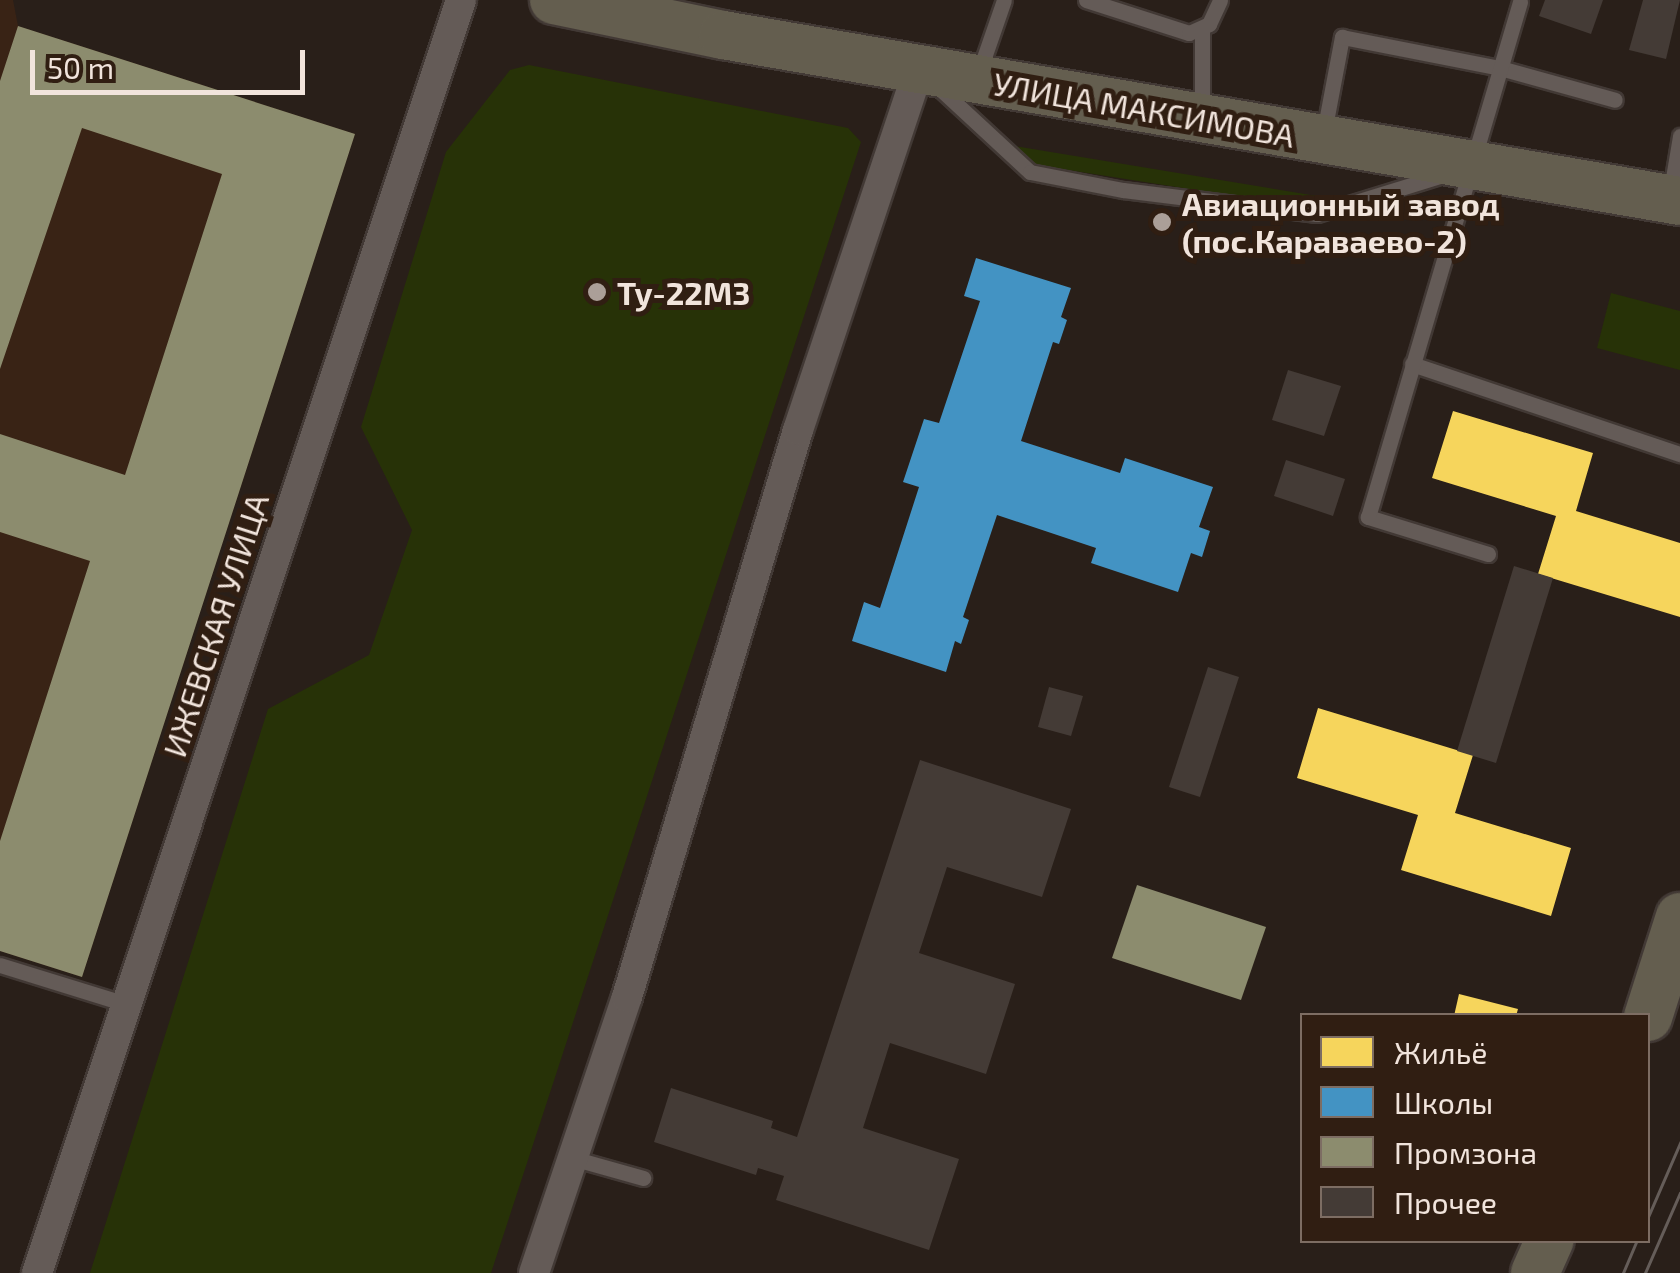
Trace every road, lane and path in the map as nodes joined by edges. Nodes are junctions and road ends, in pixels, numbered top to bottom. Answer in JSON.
{"nodes":[{"id":1,"x":460,"y":0,"type":"edge"},
{"id":2,"x":554,"y":0,"type":"edge"},
{"id":3,"x":1004,"y":0,"type":"edge"},
{"id":4,"x":1086,"y":0,"type":"edge"},
{"id":5,"x":1220,"y":0,"type":"edge"},
{"id":6,"x":1520,"y":2,"type":"edge"},
{"id":7,"x":604,"y":5,"type":"edge"},
{"id":8,"x":1202,"y":29,"type":"junction"},
{"id":9,"x":919,"y":68,"type":"junction"},
{"id":10,"x":1500,"y":68,"type":"junction"},
{"id":11,"x":977,"y":79,"type":"junction"},
{"id":12,"x":1615,"y":100,"type":"dead end"},
{"id":13,"x":1202,"y":119,"type":"junction"},
{"id":14,"x":1680,"y":136,"type":"edge"},
{"id":15,"x":1322,"y":141,"type":"junction"},
{"id":16,"x":1470,"y":168,"type":"junction"},
{"id":17,"x":1675,"y":201,"type":"edge"},
{"id":18,"x":1412,"y":364,"type":"junction"},
{"id":19,"x":1680,"y":454,"type":"edge"},
{"id":20,"x":1488,"y":554,"type":"dead end"},
{"id":21,"x":1680,"y":917,"type":"edge"},
{"id":22,"x":0,"y":966,"type":"edge"},
{"id":23,"x":126,"y":1004,"type":"junction"},
{"id":24,"x":1649,"y":1013,"type":"edge"},
{"id":25,"x":572,"y":1158,"type":"junction"},
{"id":26,"x":644,"y":1178,"type":"dead end"},
{"id":27,"x":1549,"y":1243,"type":"edge"},
{"id":28,"x":36,"y":1273,"type":"edge"},
{"id":29,"x":534,"y":1273,"type":"edge"},
{"id":30,"x":1536,"y":1273,"type":"edge"}],
"edges":[{"from":1,"to":23,"type":"street","name":"ИЖЕВСКАЯ УЛИЦА"},
{"from":2,"to":7,"type":"main road","name":"УЛИЦА МАКСИМОВА"},
{"from":3,"to":11,"type":"lane"},
{"from":4,"to":8,"type":"lane"},
{"from":5,"to":8,"type":"lane"},
{"from":6,"to":10,"type":"lane"},
{"from":7,"to":9,"type":"main road","name":"УЛИЦА МАКСИМОВА"},
{"from":8,"to":13,"type":"lane"},
{"from":9,"to":11,"type":"main road","name":"УЛИЦА МАКСИМОВА"},
{"from":9,"to":16,"type":"lane"},
{"from":9,"to":25,"type":"street"},
{"from":10,"to":12,"type":"lane"},
{"from":10,"to":15,"type":"lane"},
{"from":10,"to":16,"type":"lane"},
{"from":11,"to":13,"type":"main road","name":"УЛИЦА МАКСИМОВА"},
{"from":13,"to":15,"type":"main road","name":"УЛИЦА МАКСИМОВА"},
{"from":14,"to":17,"type":"lane"},
{"from":15,"to":16,"type":"main road","name":"УЛИЦА МАКСИМОВА"},
{"from":16,"to":17,"type":"main road","name":"УЛИЦА МАКСИМОВА"},
{"from":16,"to":18,"type":"lane"},
{"from":18,"to":19,"type":"lane"},
{"from":18,"to":20,"type":"lane"},
{"from":21,"to":24,"type":"main road"},
{"from":22,"to":23,"type":"lane"},
{"from":23,"to":28,"type":"street","name":"ИЖЕВСКАЯ УЛИЦА"},
{"from":25,"to":26,"type":"lane"},
{"from":25,"to":29,"type":"street"},
{"from":27,"to":30,"type":"main road"}]}
